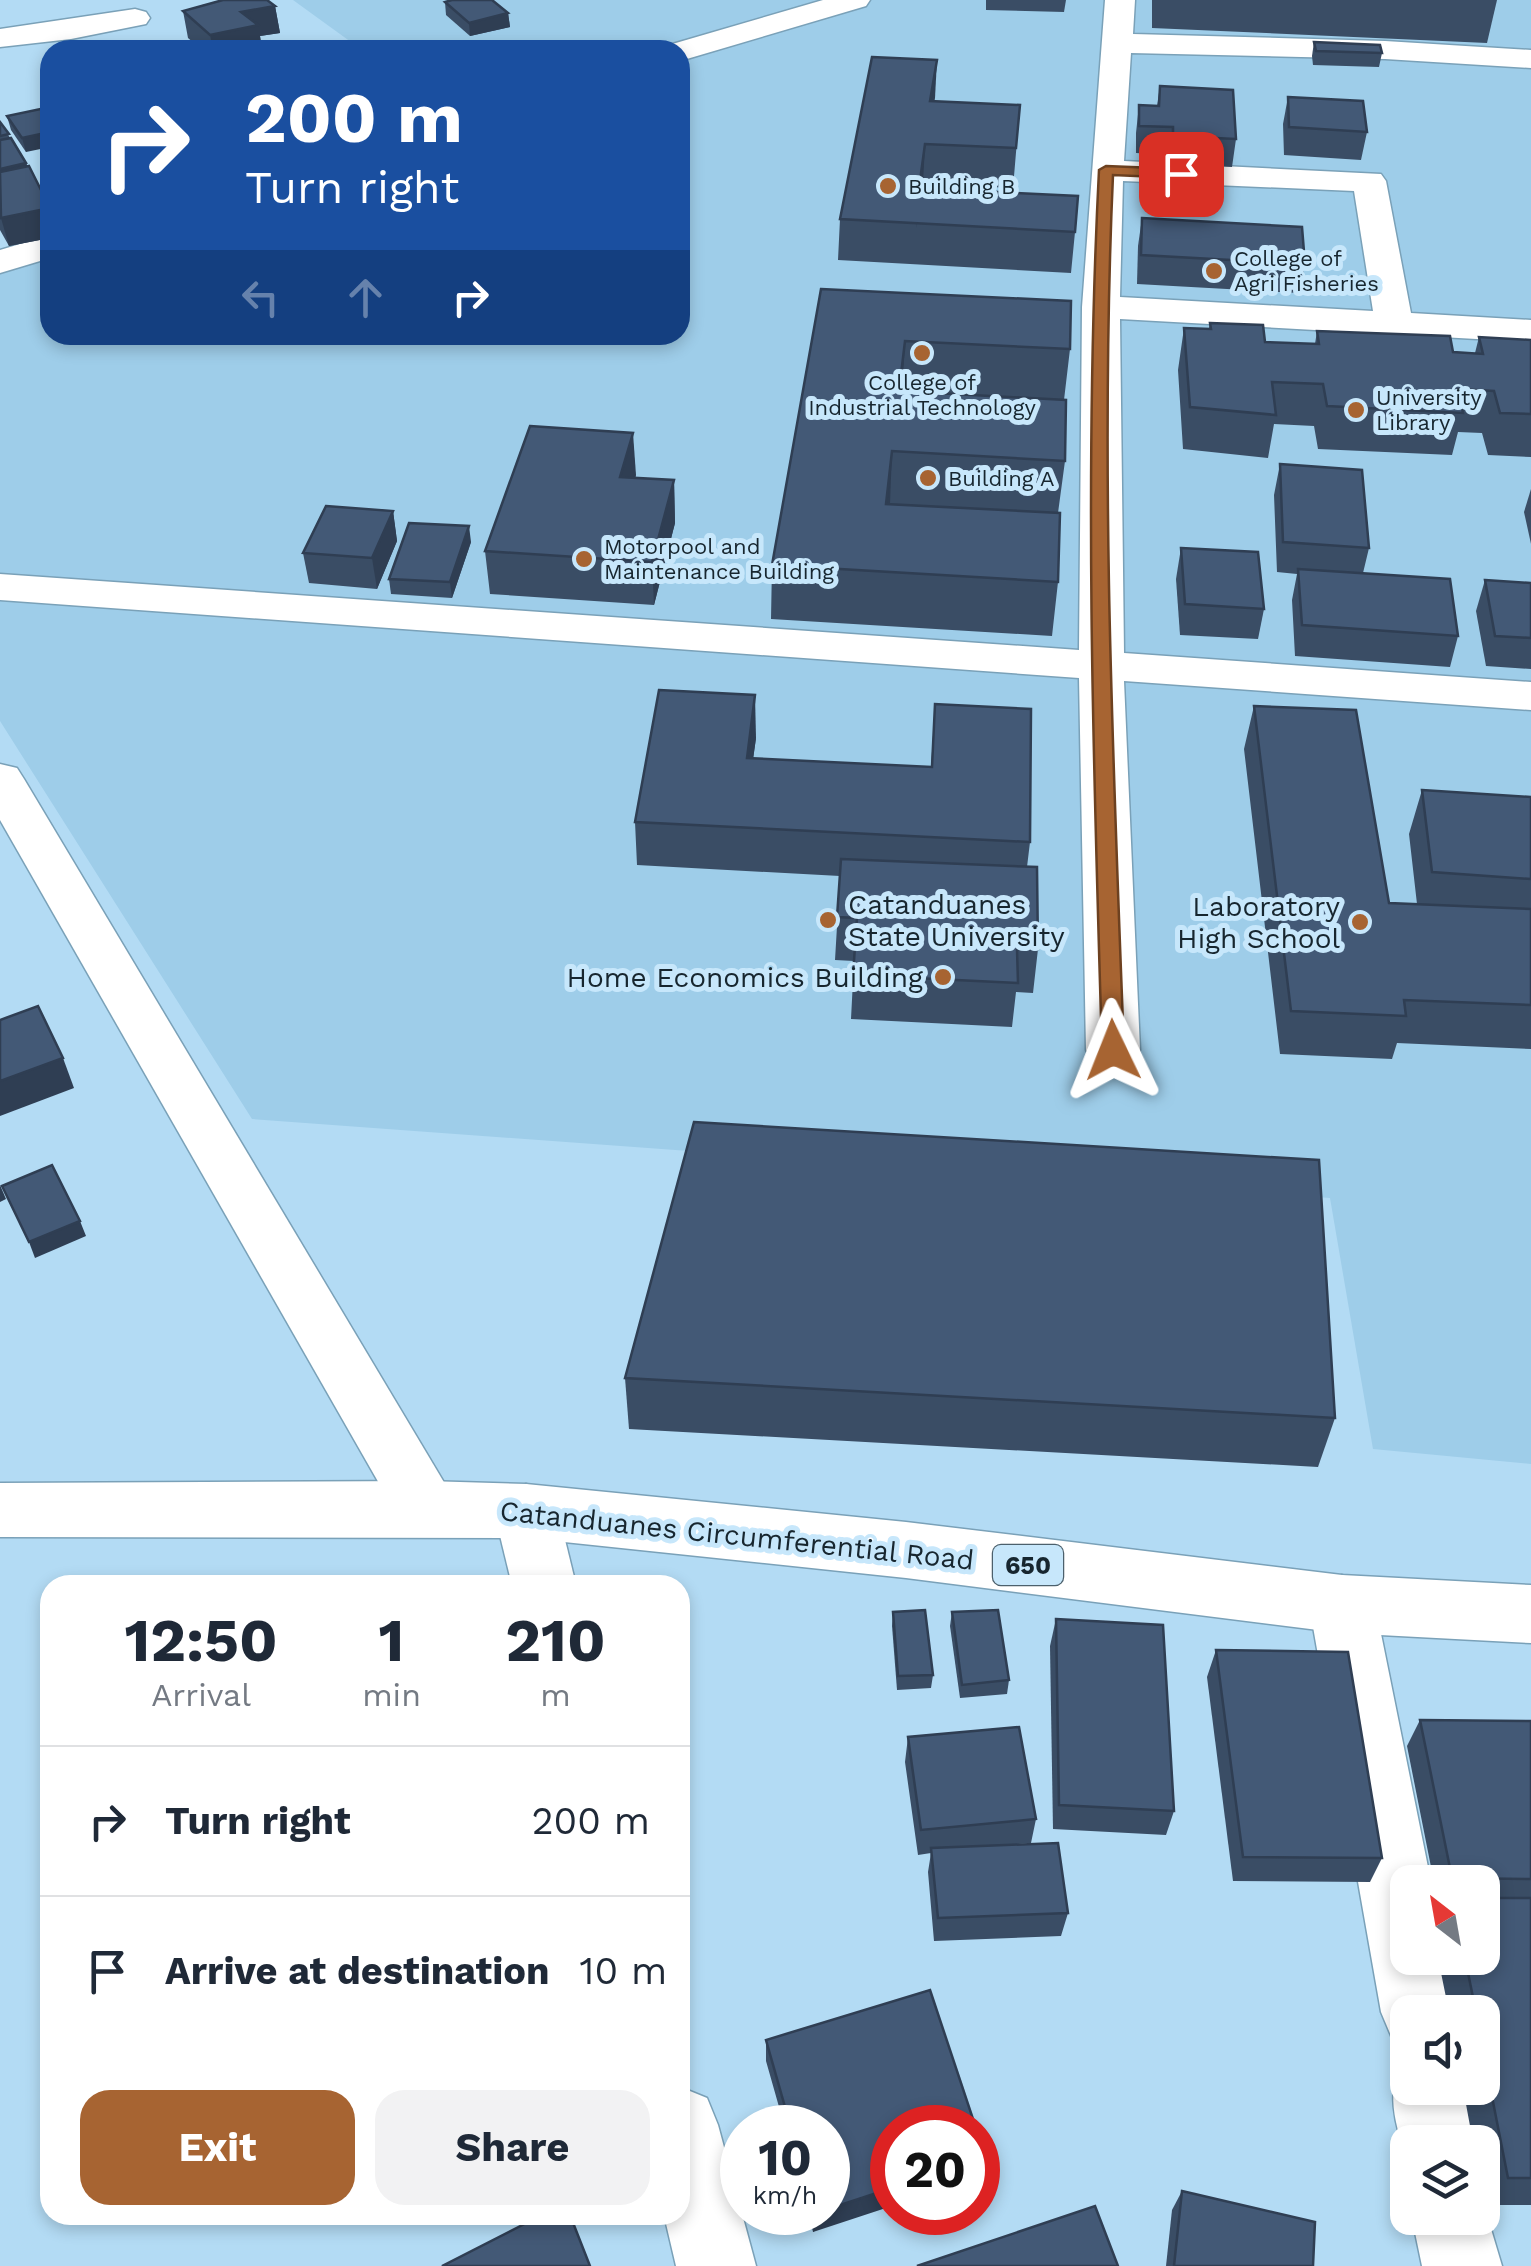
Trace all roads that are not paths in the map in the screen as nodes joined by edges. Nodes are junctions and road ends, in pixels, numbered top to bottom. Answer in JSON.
{"nodes":[{"id":1,"x":854,"y":0,"type":"edge"},
{"id":2,"x":1120,"y":0,"type":"edge"},
{"id":3,"x":124,"y":9,"type":"edge"},
{"id":4,"x":0,"y":38,"type":"edge"},
{"id":5,"x":149,"y":40,"type":"edge"},
{"id":6,"x":1116,"y":43,"type":"junction"},
{"id":7,"x":690,"y":49,"type":"edge"},
{"id":8,"x":1531,"y":59,"type":"edge"},
{"id":9,"x":1106,"y":170,"type":"junction"},
{"id":10,"x":40,"y":249,"type":"edge"},
{"id":11,"x":0,"y":262,"type":"edge"},
{"id":12,"x":1100,"y":307,"type":"junction"},
{"id":13,"x":1394,"y":323,"type":"junction"},
{"id":14,"x":1531,"y":331,"type":"edge"},
{"id":15,"x":0,"y":587,"type":"edge"},
{"id":16,"x":1100,"y":666,"type":"junction"},
{"id":17,"x":1531,"y":696,"type":"edge"},
{"id":18,"x":0,"y":779,"type":"edge"},
{"id":19,"x":1113,"y":1050,"type":"dead end"},
{"id":20,"x":426,"y":1508,"type":"junction"},
{"id":21,"x":0,"y":1510,"type":"edge"},
{"id":22,"x":526,"y":1512,"type":"junction"},
{"id":23,"x":542,"y":1575,"type":"edge"},
{"id":24,"x":1342,"y":1604,"type":"junction"},
{"id":25,"x":1531,"y":1614,"type":"edge"},
{"id":26,"x":1391,"y":1865,"type":"edge"},
{"id":27,"x":690,"y":2164,"type":"edge"},
{"id":28,"x":1455,"y":2235,"type":"edge"},
{"id":29,"x":716,"y":2266,"type":"edge"},
{"id":30,"x":1462,"y":2266,"type":"edge"}],
"edges":[{"from":1,"to":7,"type":"street"},
{"from":2,"to":6,"type":"street"},
{"from":3,"to":4,"type":"street"},
{"from":3,"to":5,"type":"street"},
{"from":6,"to":8,"type":"street"},
{"from":6,"to":9,"type":"street"},
{"from":9,"to":12,"type":"street"},
{"from":9,"to":13,"type":"street"},
{"from":10,"to":11,"type":"street"},
{"from":12,"to":13,"type":"street"},
{"from":12,"to":16,"type":"street"},
{"from":13,"to":14,"type":"street"},
{"from":15,"to":16,"type":"street"},
{"from":16,"to":17,"type":"street"},
{"from":16,"to":19,"type":"street"},
{"from":18,"to":20,"type":"street"},
{"from":20,"to":21,"type":"street","name":"Catanduanes Circumferential Road","number":"650"},
{"from":20,"to":22,"type":"street","name":"Catanduanes Circumferential Road","number":"650"},
{"from":22,"to":23,"type":"street"},
{"from":22,"to":24,"type":"street","name":"Catanduanes Circumferential Road","number":"650"},
{"from":24,"to":25,"type":"street","name":"Catanduanes Circumferential Road","number":"650"},
{"from":24,"to":26,"type":"street"},
{"from":27,"to":29,"type":"street"},
{"from":28,"to":30,"type":"street"}]}
